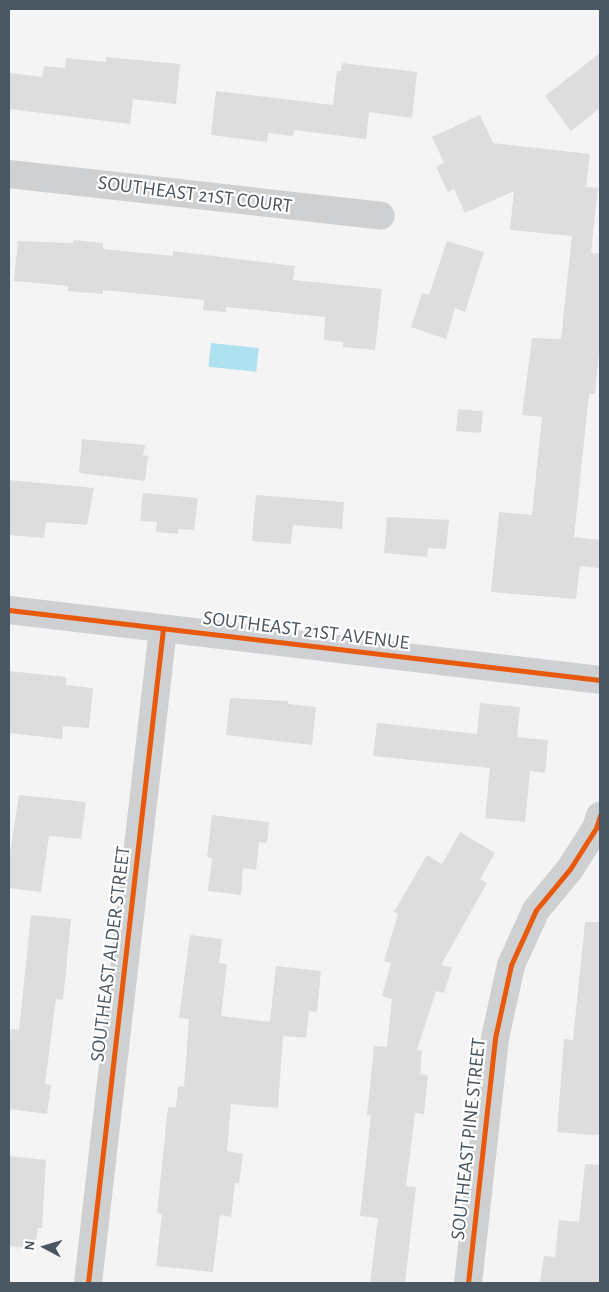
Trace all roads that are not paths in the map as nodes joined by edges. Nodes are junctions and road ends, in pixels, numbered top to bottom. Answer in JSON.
{"nodes":[{"id":1,"x":9,"y":174,"type":"edge"},
{"id":2,"x":381,"y":216,"type":"dead end"},
{"id":3,"x":9,"y":610,"type":"edge"},
{"id":4,"x":164,"y":629,"type":"junction"},
{"id":5,"x":600,"y":680,"type":"edge"},
{"id":6,"x":600,"y":816,"type":"edge"},
{"id":7,"x":88,"y":1283,"type":"edge"},
{"id":8,"x":468,"y":1283,"type":"edge"}],
"edges":[{"from":1,"to":2,"type":"street","name":"SOUTHEAST 21ST COURT"},
{"from":3,"to":4,"type":"street","name":"SOUTHEAST 21ST AVENUE"},
{"from":4,"to":5,"type":"street","name":"SOUTHEAST 21ST AVENUE"},
{"from":4,"to":7,"type":"street","name":"SOUTHEAST ALDER STREET"},
{"from":6,"to":8,"type":"street","name":"SOUTHEAST PINE STREET"}]}
